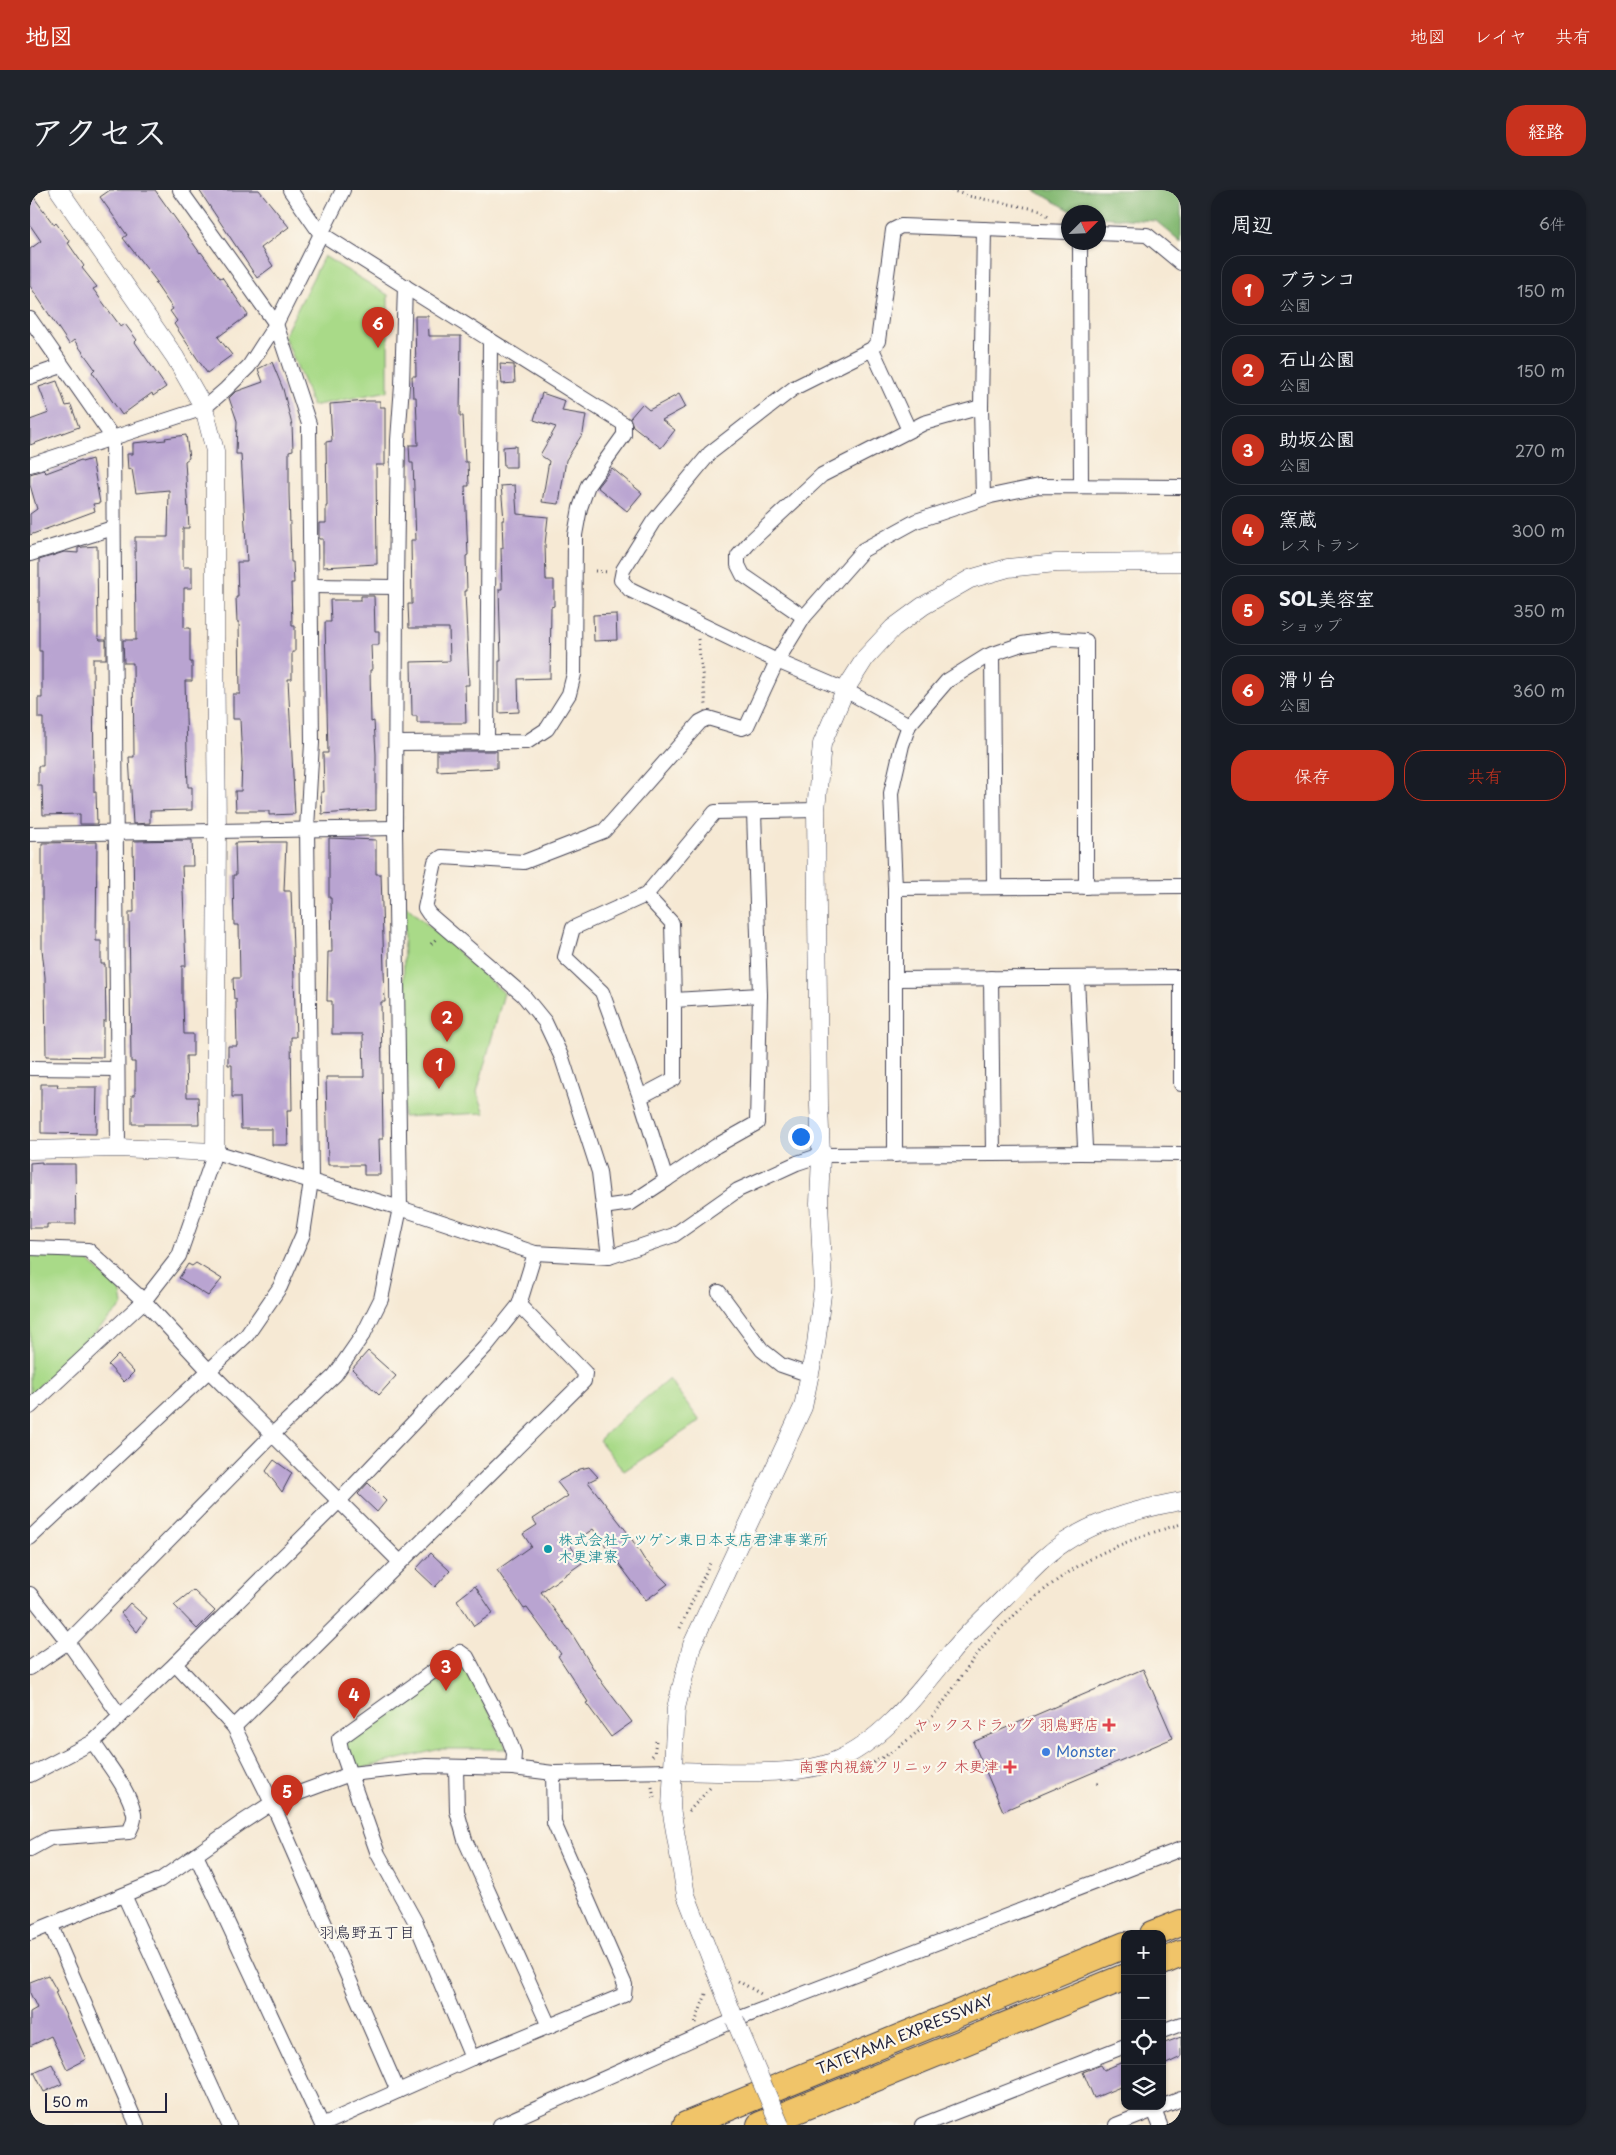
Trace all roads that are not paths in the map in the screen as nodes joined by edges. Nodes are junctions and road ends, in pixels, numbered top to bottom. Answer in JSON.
{"nodes":[{"id":1,"x":59,"y":190,"type":"edge"},
{"id":2,"x":180,"y":190,"type":"edge"},
{"id":3,"x":290,"y":190,"type":"edge"},
{"id":4,"x":343,"y":190,"type":"edge"},
{"id":5,"x":984,"y":229,"type":"junction"},
{"id":6,"x":1061,"y":232,"type":"edge"},
{"id":7,"x":320,"y":233,"type":"junction"},
{"id":8,"x":1106,"y":233,"type":"edge"},
{"id":9,"x":1080,"y":250,"type":"edge"},
{"id":10,"x":1181,"y":263,"type":"edge"},
{"id":11,"x":405,"y":286,"type":"junction"},
{"id":12,"x":30,"y":319,"type":"edge"},
{"id":13,"x":276,"y":324,"type":"junction"},
{"id":14,"x":490,"y":340,"type":"junction"},
{"id":15,"x":872,"y":349,"type":"junction"},
{"id":16,"x":62,"y":366,"type":"junction"},
{"id":17,"x":30,"y":377,"type":"edge"},
{"id":18,"x":981,"y":407,"type":"junction"},
{"id":19,"x":204,"y":408,"type":"junction"},
{"id":20,"x":909,"y":430,"type":"junction"},
{"id":21,"x":113,"y":438,"type":"junction"},
{"id":22,"x":30,"y":465,"type":"edge"},
{"id":23,"x":1081,"y":486,"type":"junction"},
{"id":24,"x":1181,"y":487,"type":"edge"},
{"id":25,"x":984,"y":498,"type":"junction"},
{"id":26,"x":113,"y":528,"type":"junction"},
{"id":27,"x":30,"y":554,"type":"edge"},
{"id":28,"x":1181,"y":562,"type":"edge"},
{"id":29,"x":311,"y":586,"type":"junction"},
{"id":30,"x":396,"y":587,"type":"junction"},
{"id":31,"x":804,"y":617,"type":"junction"},
{"id":32,"x":992,"y":654,"type":"junction"},
{"id":33,"x":777,"y":661,"type":"junction"},
{"id":34,"x":845,"y":690,"type":"junction"},
{"id":35,"x":909,"y":725,"type":"junction"},
{"id":36,"x":487,"y":742,"type":"junction"},
{"id":37,"x":397,"y":743,"type":"junction"},
{"id":38,"x":816,"y":810,"type":"junction"},
{"id":39,"x":754,"y":812,"type":"junction"},
{"id":40,"x":307,"y":828,"type":"junction"},
{"id":41,"x":395,"y":828,"type":"junction"},
{"id":42,"x":218,"y":831,"type":"junction"},
{"id":43,"x":115,"y":832,"type":"junction"},
{"id":44,"x":30,"y":834,"type":"edge"},
{"id":45,"x":1181,"y":886,"type":"edge"},
{"id":46,"x":994,"y":887,"type":"junction"},
{"id":47,"x":1086,"y":887,"type":"junction"},
{"id":48,"x":895,"y":888,"type":"junction"},
{"id":49,"x":646,"y":895,"type":"junction"},
{"id":50,"x":1181,"y":977,"type":"edge"},
{"id":51,"x":990,"y":978,"type":"junction"},
{"id":52,"x":1077,"y":978,"type":"junction"},
{"id":53,"x":895,"y":979,"type":"junction"},
{"id":54,"x":760,"y":995,"type":"junction"},
{"id":55,"x":674,"y":1000,"type":"junction"},
{"id":56,"x":30,"y":1068,"type":"edge"},
{"id":57,"x":117,"y":1069,"type":"junction"},
{"id":58,"x":1181,"y":1084,"type":"edge"},
{"id":59,"x":640,"y":1097,"type":"junction"},
{"id":60,"x":118,"y":1148,"type":"junction"},
{"id":61,"x":30,"y":1150,"type":"edge"},
{"id":62,"x":215,"y":1152,"type":"junction"},
{"id":63,"x":1080,"y":1153,"type":"junction"},
{"id":64,"x":993,"y":1154,"type":"junction"},
{"id":65,"x":1181,"y":1154,"type":"edge"},
{"id":66,"x":821,"y":1155,"type":"junction"},
{"id":67,"x":896,"y":1155,"type":"junction"},
{"id":68,"x":666,"y":1180,"type":"junction"},
{"id":69,"x":311,"y":1181,"type":"junction"},
{"id":70,"x":603,"y":1207,"type":"junction"},
{"id":71,"x":400,"y":1208,"type":"junction"},
{"id":72,"x":30,"y":1248,"type":"edge"},
{"id":73,"x":534,"y":1253,"type":"junction"},
{"id":74,"x":609,"y":1257,"type":"junction"},
{"id":75,"x":719,"y":1292,"type":"dead end"},
{"id":76,"x":144,"y":1300,"type":"junction"},
{"id":77,"x":519,"y":1305,"type":"junction"},
{"id":78,"x":210,"y":1372,"type":"junction"},
{"id":79,"x":810,"y":1375,"type":"junction"},
{"id":80,"x":30,"y":1406,"type":"edge"},
{"id":81,"x":273,"y":1434,"type":"junction"},
{"id":82,"x":339,"y":1501,"type":"junction"},
{"id":83,"x":1181,"y":1501,"type":"edge"},
{"id":84,"x":30,"y":1538,"type":"edge"},
{"id":85,"x":400,"y":1562,"type":"junction"},
{"id":86,"x":30,"y":1594,"type":"edge"},
{"id":87,"x":68,"y":1642,"type":"junction"},
{"id":88,"x":174,"y":1664,"type":"junction"},
{"id":89,"x":30,"y":1668,"type":"edge"},
{"id":90,"x":120,"y":1716,"type":"junction"},
{"id":91,"x":234,"y":1727,"type":"junction"},
{"id":92,"x":93,"y":1742,"type":"junction"},
{"id":93,"x":456,"y":1767,"type":"junction"},
{"id":94,"x":513,"y":1768,"type":"junction"},
{"id":95,"x":673,"y":1771,"type":"junction"},
{"id":96,"x":553,"y":1773,"type":"junction"},
{"id":97,"x":350,"y":1774,"type":"junction"},
{"id":98,"x":30,"y":1775,"type":"edge"},
{"id":99,"x":272,"y":1803,"type":"junction"},
{"id":100,"x":30,"y":1849,"type":"edge"},
{"id":101,"x":1181,"y":1849,"type":"edge"},
{"id":102,"x":196,"y":1856,"type":"junction"},
{"id":103,"x":124,"y":1896,"type":"junction"},
{"id":104,"x":1181,"y":1923,"type":"edge"},
{"id":105,"x":51,"y":1926,"type":"junction"},
{"id":106,"x":1163,"y":1930,"type":"edge"},
{"id":107,"x":30,"y":1934,"type":"edge"},
{"id":108,"x":1121,"y":1947,"type":"edge"},
{"id":109,"x":1181,"y":1954,"type":"edge"},
{"id":110,"x":1166,"y":1960,"type":"edge"},
{"id":111,"x":1121,"y":1979,"type":"edge"},
{"id":112,"x":735,"y":2020,"type":"junction"},
{"id":113,"x":1181,"y":2024,"type":"edge"},
{"id":114,"x":549,"y":2026,"type":"junction"},
{"id":115,"x":1166,"y":2030,"type":"edge"},
{"id":116,"x":1121,"y":2048,"type":"edge"},
{"id":117,"x":472,"y":2058,"type":"junction"},
{"id":118,"x":398,"y":2091,"type":"junction"},
{"id":119,"x":1181,"y":2099,"type":"edge"},
{"id":120,"x":1166,"y":2105,"type":"edge"},
{"id":121,"x":1154,"y":2110,"type":"joint"},
{"id":122,"x":137,"y":2125,"type":"edge"},
{"id":123,"x":229,"y":2125,"type":"edge"},
{"id":124,"x":322,"y":2125,"type":"edge"},
{"id":125,"x":500,"y":2125,"type":"edge"},
{"id":126,"x":686,"y":2125,"type":"edge"},
{"id":127,"x":760,"y":2125,"type":"edge"},
{"id":128,"x":780,"y":2125,"type":"edge"},
{"id":129,"x":922,"y":2125,"type":"edge"},
{"id":130,"x":1116,"y":2125,"type":"edge"},
{"id":131,"x":1160,"y":2125,"type":"edge"}],
"edges":[{"from":1,"to":19,"type":"street"},
{"from":2,"to":13,"type":"street"},
{"from":3,"to":7,"type":"street"},
{"from":4,"to":7,"type":"street"},
{"from":5,"to":6,"type":"street"},
{"from":5,"to":15,"type":"street"},
{"from":5,"to":18,"type":"street"},
{"from":7,"to":11,"type":"street"},
{"from":7,"to":13,"type":"street"},
{"from":8,"to":10,"type":"street"},
{"from":9,"to":23,"type":"street"},
{"from":11,"to":14,"type":"street"},
{"from":11,"to":30,"type":"street"},
{"from":12,"to":16,"type":"street"},
{"from":13,"to":19,"type":"street"},
{"from":13,"to":29,"type":"street"},
{"from":14,"to":36,"type":"street"},
{"from":14,"to":36,"type":"street"},
{"from":15,"to":20,"type":"street"},
{"from":15,"to":33,"type":"street"},
{"from":16,"to":17,"type":"street"},
{"from":16,"to":21,"type":"street"},
{"from":18,"to":20,"type":"street"},
{"from":18,"to":25,"type":"street"},
{"from":19,"to":21,"type":"street"},
{"from":19,"to":42,"type":"street"},
{"from":20,"to":31,"type":"street"},
{"from":21,"to":22,"type":"street"},
{"from":21,"to":26,"type":"street"},
{"from":23,"to":24,"type":"street"},
{"from":23,"to":25,"type":"street"},
{"from":25,"to":31,"type":"street"},
{"from":26,"to":27,"type":"street"},
{"from":26,"to":43,"type":"street"},
{"from":28,"to":34,"type":"street"},
{"from":29,"to":30,"type":"street"},
{"from":29,"to":40,"type":"street"},
{"from":30,"to":37,"type":"street"},
{"from":31,"to":33,"type":"street"},
{"from":32,"to":35,"type":"street"},
{"from":32,"to":46,"type":"street"},
{"from":32,"to":47,"type":"street"},
{"from":33,"to":34,"type":"street"},
{"from":33,"to":70,"type":"street"},
{"from":34,"to":35,"type":"street"},
{"from":34,"to":38,"type":"street"},
{"from":35,"to":48,"type":"street"},
{"from":36,"to":37,"type":"street"},
{"from":37,"to":41,"type":"street"},
{"from":38,"to":39,"type":"street"},
{"from":38,"to":66,"type":"street"},
{"from":39,"to":49,"type":"street"},
{"from":39,"to":54,"type":"street"},
{"from":40,"to":41,"type":"street"},
{"from":40,"to":42,"type":"street"},
{"from":40,"to":69,"type":"street"},
{"from":41,"to":71,"type":"street"},
{"from":42,"to":43,"type":"street"},
{"from":42,"to":62,"type":"street"},
{"from":43,"to":44,"type":"street"},
{"from":43,"to":57,"type":"street"},
{"from":45,"to":47,"type":"street"},
{"from":46,"to":47,"type":"street"},
{"from":46,"to":48,"type":"street"},
{"from":48,"to":53,"type":"street"},
{"from":49,"to":55,"type":"street"},
{"from":49,"to":59,"type":"street"},
{"from":50,"to":52,"type":"street"},
{"from":50,"to":58,"type":"street"},
{"from":51,"to":52,"type":"street"},
{"from":51,"to":53,"type":"street"},
{"from":51,"to":64,"type":"street"},
{"from":52,"to":63,"type":"street"},
{"from":53,"to":67,"type":"street"},
{"from":54,"to":55,"type":"street"},
{"from":54,"to":68,"type":"street"},
{"from":55,"to":59,"type":"street"},
{"from":56,"to":57,"type":"street"},
{"from":57,"to":60,"type":"street"},
{"from":59,"to":68,"type":"street"},
{"from":60,"to":61,"type":"street"},
{"from":60,"to":62,"type":"street"},
{"from":62,"to":69,"type":"street"},
{"from":62,"to":76,"type":"street"},
{"from":63,"to":64,"type":"street"},
{"from":63,"to":65,"type":"street"},
{"from":64,"to":67,"type":"street"},
{"from":66,"to":67,"type":"street"},
{"from":66,"to":74,"type":"street"},
{"from":66,"to":79,"type":"street"},
{"from":68,"to":70,"type":"street"},
{"from":69,"to":71,"type":"street"},
{"from":69,"to":78,"type":"street"},
{"from":70,"to":74,"type":"street"},
{"from":71,"to":73,"type":"street"},
{"from":71,"to":81,"type":"street"},
{"from":72,"to":76,"type":"street"},
{"from":73,"to":74,"type":"street"},
{"from":73,"to":77,"type":"street"},
{"from":75,"to":79,"type":"street"},
{"from":76,"to":78,"type":"street"},
{"from":76,"to":80,"type":"street"},
{"from":77,"to":82,"type":"street"},
{"from":77,"to":85,"type":"street"},
{"from":78,"to":81,"type":"street"},
{"from":78,"to":84,"type":"street"},
{"from":79,"to":95,"type":"street"},
{"from":81,"to":82,"type":"street"},
{"from":81,"to":87,"type":"street"},
{"from":82,"to":85,"type":"street"},
{"from":82,"to":88,"type":"street"},
{"from":83,"to":95,"type":"street"},
{"from":85,"to":91,"type":"street"},
{"from":86,"to":87,"type":"street"},
{"from":87,"to":89,"type":"street"},
{"from":87,"to":90,"type":"street"},
{"from":88,"to":90,"type":"street"},
{"from":88,"to":91,"type":"street"},
{"from":90,"to":92,"type":"street"},
{"from":91,"to":99,"type":"street"},
{"from":92,"to":98,"type":"street"},
{"from":92,"to":100,"type":"street"},
{"from":93,"to":94,"type":"street"},
{"from":93,"to":97,"type":"street"},
{"from":93,"to":114,"type":"street"},
{"from":94,"to":96,"type":"street"},
{"from":94,"to":97,"type":"street"},
{"from":95,"to":96,"type":"street"},
{"from":95,"to":112,"type":"street"},
{"from":96,"to":114,"type":"street"},
{"from":97,"to":99,"type":"street"},
{"from":97,"to":117,"type":"street"},
{"from":99,"to":102,"type":"street"},
{"from":99,"to":118,"type":"street"},
{"from":101,"to":112,"type":"street"},
{"from":102,"to":103,"type":"street"},
{"from":102,"to":124,"type":"street"},
{"from":103,"to":105,"type":"street"},
{"from":103,"to":123,"type":"street"},
{"from":104,"to":106,"type":"highway"},
{"from":105,"to":107,"type":"street"},
{"from":105,"to":122,"type":"street"},
{"from":108,"to":126,"type":"highway","name":"TATEYAMA EXPRESSWAY"},
{"from":109,"to":110,"type":"highway"},
{"from":111,"to":127,"type":"highway","name":"TATEYAMA EXPRESSWAY"},
{"from":112,"to":125,"type":"street"},
{"from":112,"to":128,"type":"street","bridge":true},
{"from":113,"to":115,"type":"street"},
{"from":114,"to":117,"type":"street"},
{"from":116,"to":129,"type":"street"},
{"from":117,"to":118,"type":"street"},
{"from":118,"to":124,"type":"street"},
{"from":119,"to":120,"type":"street"},
{"from":121,"to":130,"type":"street"},
{"from":121,"to":131,"type":"street"}]}
